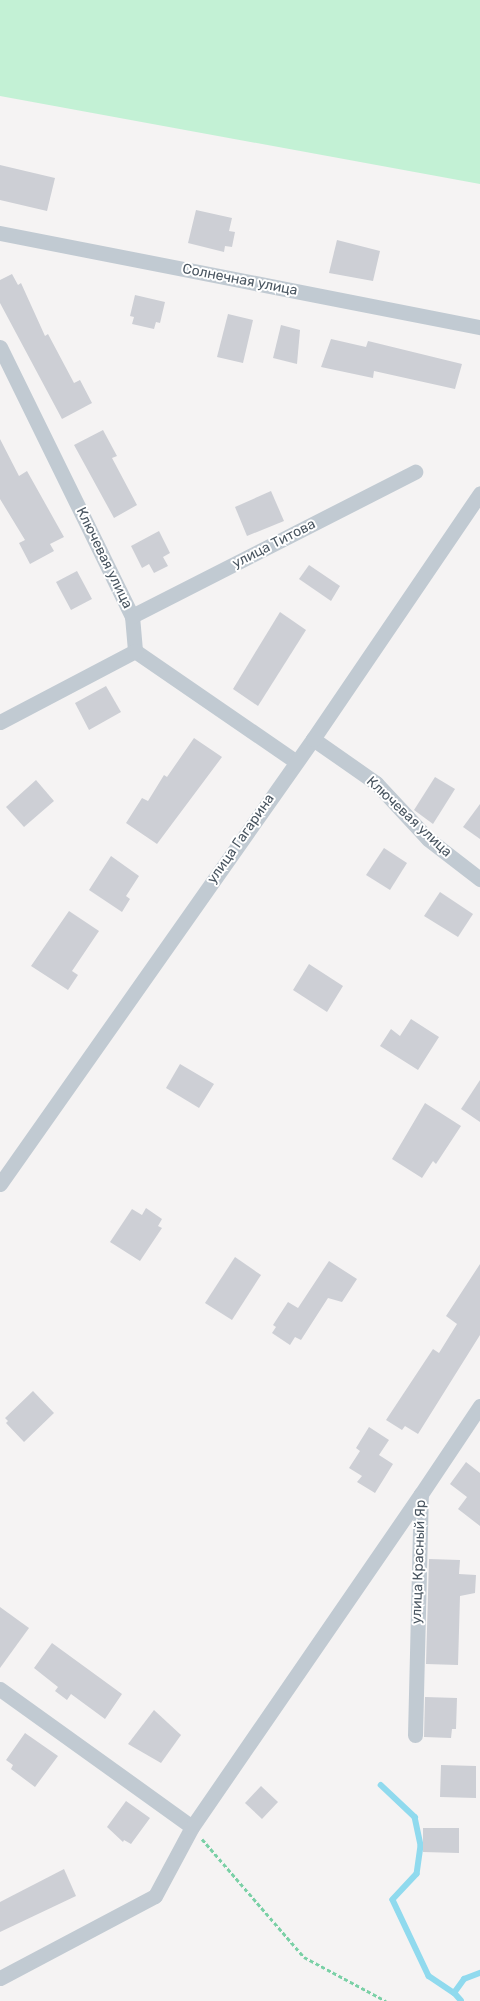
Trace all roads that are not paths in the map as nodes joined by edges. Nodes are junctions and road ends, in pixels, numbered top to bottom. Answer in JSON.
{"nodes":[{"id":1,"x":0,"y":233,"type":"edge"},
{"id":2,"x":480,"y":327,"type":"edge"},
{"id":3,"x":0,"y":348,"type":"edge"},
{"id":4,"x":415,"y":472,"type":"dead end"},
{"id":5,"x":480,"y":493,"type":"edge"},
{"id":6,"x":132,"y":616,"type":"junction"},
{"id":7,"x":135,"y":651,"type":"junction"},
{"id":8,"x":0,"y":722,"type":"edge"},
{"id":9,"x":313,"y":739,"type":"junction"},
{"id":10,"x":295,"y":761,"type":"junction"},
{"id":11,"x":480,"y":879,"type":"edge"},
{"id":12,"x":0,"y":1184,"type":"edge"},
{"id":13,"x":480,"y":1406,"type":"edge"},
{"id":14,"x":421,"y":1494,"type":"junction"},
{"id":15,"x":0,"y":1689,"type":"edge"},
{"id":16,"x":414,"y":1735,"type":"dead end"},
{"id":17,"x":192,"y":1827,"type":"junction"},
{"id":18,"x":0,"y":1978,"type":"edge"}],
"edges":[{"from":1,"to":2,"type":"street","name":"Солнечная улица"},
{"from":3,"to":6,"type":"street","name":"Ключевая улица"},
{"from":4,"to":6,"type":"street","name":"улица Титова"},
{"from":5,"to":9,"type":"street","name":"улица Гагарина"},
{"from":6,"to":7,"type":"street","name":"Ключевая улица"},
{"from":7,"to":8,"type":"street"},
{"from":7,"to":10,"type":"street"},
{"from":9,"to":10,"type":"street","name":"улица Гагарина"},
{"from":9,"to":11,"type":"street","name":"Ключевая улица"},
{"from":10,"to":12,"type":"street","name":"улица Гагарина"},
{"from":13,"to":14,"type":"street","name":"улица Красный Яр"},
{"from":14,"to":16,"type":"street","name":"улица Красный Яр"},
{"from":14,"to":17,"type":"street"},
{"from":15,"to":17,"type":"street"},
{"from":17,"to":18,"type":"street"}]}
